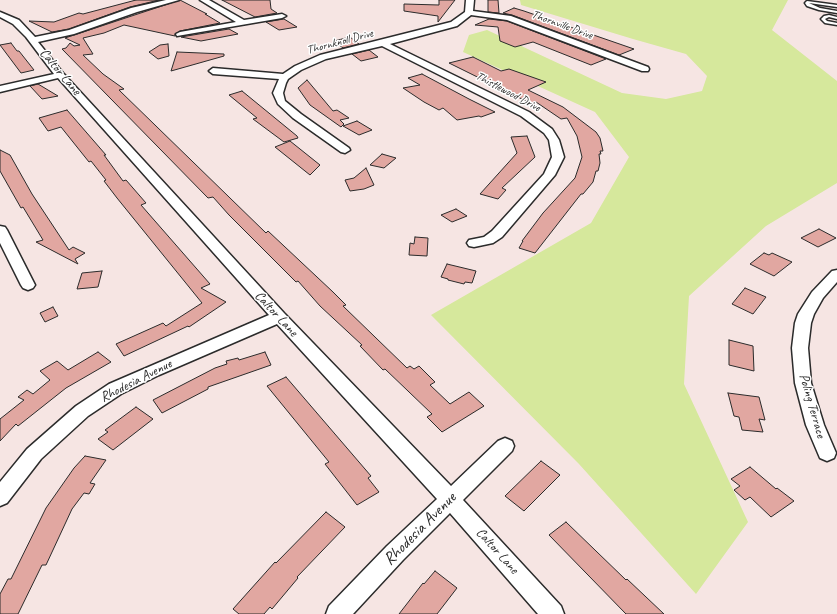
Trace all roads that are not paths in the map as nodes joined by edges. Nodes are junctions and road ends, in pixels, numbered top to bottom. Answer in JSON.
{"nodes":[{"id":1,"x":175,"y":0,"type":"edge"},
{"id":2,"x":204,"y":0,"type":"edge"},
{"id":3,"x":470,"y":0,"type":"edge"},
{"id":4,"x":837,"y":6,"type":"edge"},
{"id":5,"x":837,"y":12,"type":"edge"},
{"id":6,"x":469,"y":13,"type":"junction"},
{"id":7,"x":0,"y":14,"type":"edge"},
{"id":8,"x":282,"y":16,"type":"dead end"},
{"id":9,"x":837,"y":18,"type":"edge"},
{"id":10,"x":243,"y":22,"type":"junction"},
{"id":11,"x":837,"y":24,"type":"edge"},
{"id":12,"x":180,"y":34,"type":"dead end"},
{"id":13,"x":34,"y":40,"type":"junction"},
{"id":14,"x":383,"y":43,"type":"junction"},
{"id":15,"x":645,"y":69,"type":"dead end"},
{"id":16,"x":213,"y":71,"type":"dead end"},
{"id":17,"x":60,"y":75,"type":"junction"},
{"id":18,"x":285,"y":77,"type":"junction"},
{"id":19,"x":0,"y":89,"type":"edge"},
{"id":20,"x":345,"y":150,"type":"dead end"},
{"id":21,"x":0,"y":230,"type":"edge"},
{"id":22,"x":474,"y":243,"type":"dead end"},
{"id":23,"x":837,"y":274,"type":"edge"},
{"id":24,"x":28,"y":285,"type":"dead end"},
{"id":25,"x":279,"y":317,"type":"junction"},
{"id":26,"x":506,"y":446,"type":"dead end"},
{"id":27,"x":827,"y":453,"type":"dead end"},
{"id":28,"x":0,"y":497,"type":"edge"},
{"id":29,"x":450,"y":499,"type":"junction"},
{"id":30,"x":337,"y":614,"type":"edge"},
{"id":31,"x":553,"y":614,"type":"edge"}],
"edges":[{"from":1,"to":13,"type":"street"},
{"from":2,"to":10,"type":"street"},
{"from":3,"to":6,"type":"street"},
{"from":4,"to":5,"type":"lane"},
{"from":6,"to":14,"type":"street","name":"Thornknoll Drive"},
{"from":6,"to":15,"type":"street","name":"Thornville Drive"},
{"from":7,"to":13,"type":"street","name":"Caltor Lane"},
{"from":8,"to":10,"type":"street"},
{"from":9,"to":11,"type":"lane"},
{"from":10,"to":12,"type":"street"},
{"from":13,"to":17,"type":"street","name":"Caltor Lane"},
{"from":14,"to":18,"type":"street","name":"Thornknoll Drive"},
{"from":14,"to":22,"type":"street","name":"Thistlewood Drive"},
{"from":16,"to":18,"type":"street"},
{"from":17,"to":19,"type":"street"},
{"from":17,"to":25,"type":"street","name":"Caltor Lane"},
{"from":18,"to":20,"type":"street"},
{"from":21,"to":24,"type":"street"},
{"from":23,"to":27,"type":"street","name":"Poling Terrace"},
{"from":25,"to":28,"type":"street","name":"Rhodesia Avenue"},
{"from":25,"to":29,"type":"street","name":"Caltor Lane"},
{"from":26,"to":29,"type":"street","name":"Rhodesia Avenue"},
{"from":29,"to":30,"type":"street","name":"Rhodesia Avenue"},
{"from":29,"to":31,"type":"street","name":"Caltor Lane"}]}
